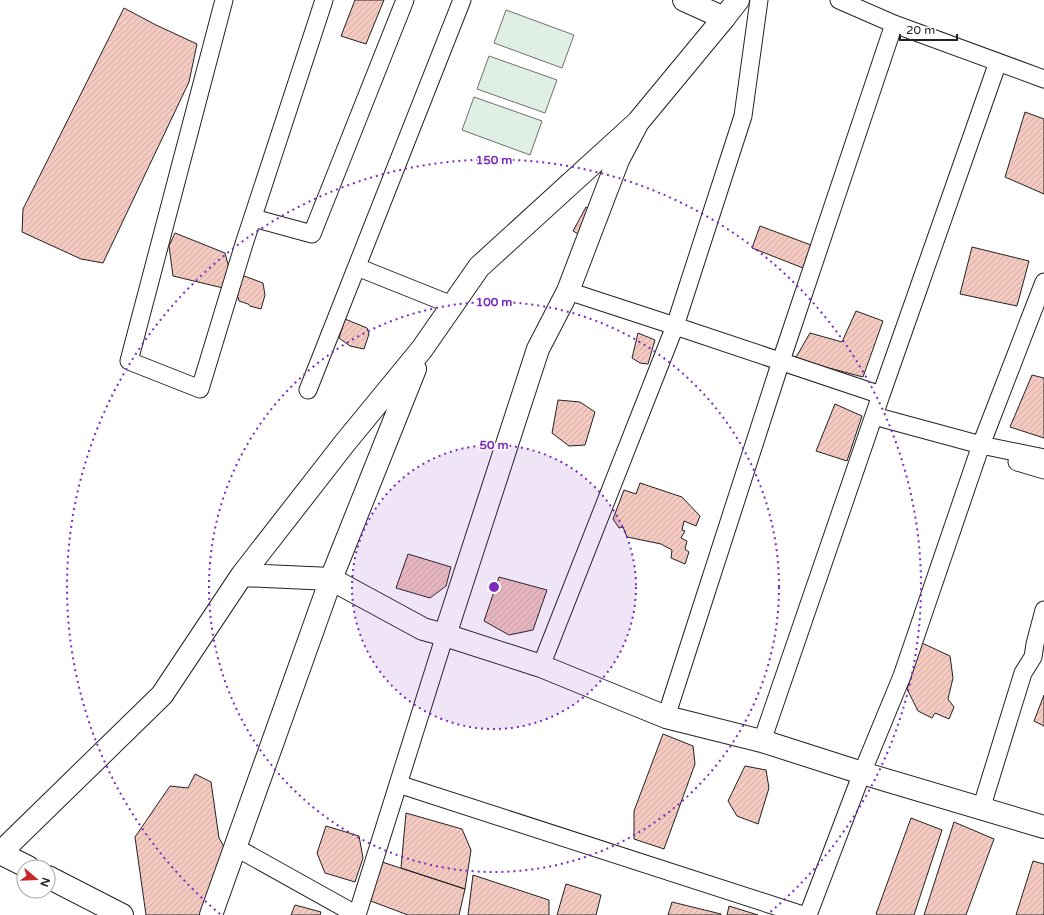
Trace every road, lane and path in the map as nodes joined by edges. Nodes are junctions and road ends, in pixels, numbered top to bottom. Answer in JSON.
{"nodes":[{"id":1,"x":224,"y":0,"type":"edge"},
{"id":2,"x":324,"y":0,"type":"edge"},
{"id":3,"x":405,"y":0,"type":"edge"},
{"id":4,"x":462,"y":0,"type":"edge"},
{"id":5,"x":684,"y":0,"type":"edge"},
{"id":6,"x":738,"y":0,"type":"edge"},
{"id":7,"x":759,"y":0,"type":"edge"},
{"id":8,"x":839,"y":0,"type":"edge"},
{"id":9,"x":724,"y":18,"type":"junction"},
{"id":10,"x":894,"y":24,"type":"junction"},
{"id":11,"x":998,"y":62,"type":"junction"},
{"id":12,"x":1044,"y":79,"type":"edge"},
{"id":13,"x":638,"y":122,"type":"junction"},
{"id":14,"x":253,"y":218,"type":"junction"},
{"id":15,"x":357,"y":267,"type":"junction"},
{"id":16,"x":1044,"y":282,"type":"edge"},
{"id":17,"x":568,"y":291,"type":"junction"},
{"id":18,"x":452,"y":305,"type":"junction"},
{"id":19,"x":675,"y":326,"type":"junction"},
{"id":20,"x":422,"y":349,"type":"junction"},
{"id":21,"x":781,"y":361,"type":"junction"},
{"id":22,"x":308,"y":390,"type":"dead end"},
{"id":23,"x":881,"y":395,"type":"junction"},
{"id":24,"x":874,"y":416,"type":"junction"},
{"id":25,"x":981,"y":444,"type":"junction"},
{"id":26,"x":1044,"y":458,"type":"edge"},
{"id":27,"x":1044,"y":470,"type":"edge"},
{"id":28,"x":242,"y":575,"type":"junction"},
{"id":29,"x":331,"y":579,"type":"junction"},
{"id":30,"x":1044,"y":610,"type":"edge"},
{"id":31,"x":445,"y":635,"type":"junction"},
{"id":32,"x":1039,"y":659,"type":"edge"},
{"id":33,"x":541,"y":666,"type":"junction"},
{"id":34,"x":666,"y":717,"type":"junction"},
{"id":35,"x":762,"y":741,"type":"junction"},
{"id":36,"x":862,"y":774,"type":"junction"},
{"id":37,"x":398,"y":784,"type":"junction"},
{"id":38,"x":981,"y":809,"type":"junction"},
{"id":39,"x":1044,"y":827,"type":"edge"},
{"id":40,"x":235,"y":847,"type":"junction"},
{"id":41,"x":16,"y":861,"type":"edge"},
{"id":42,"x":56,"y":882,"type":"edge"},
{"id":43,"x":122,"y":915,"type":"edge"},
{"id":44,"x":211,"y":915,"type":"edge"},
{"id":45,"x":357,"y":915,"type":"edge"},
{"id":46,"x":803,"y":915,"type":"edge"},
{"id":47,"x":808,"y":915,"type":"edge"}],
"edges":[{"from":1,"to":14,"type":"street"},
{"from":2,"to":14,"type":"street"},
{"from":3,"to":14,"type":"street"},
{"from":4,"to":15,"type":"street"},
{"from":5,"to":9,"type":"main road"},
{"from":6,"to":9,"type":"main road"},
{"from":7,"to":19,"type":"street"},
{"from":8,"to":10,"type":"street"},
{"from":9,"to":13,"type":"main road"},
{"from":10,"to":11,"type":"street"},
{"from":10,"to":21,"type":"street"},
{"from":11,"to":12,"type":"street"},
{"from":11,"to":23,"type":"street"},
{"from":13,"to":17,"type":"main road"},
{"from":13,"to":18,"type":"main road"},
{"from":15,"to":18,"type":"street"},
{"from":15,"to":22,"type":"street"},
{"from":16,"to":25,"type":"street"},
{"from":17,"to":19,"type":"street"},
{"from":17,"to":31,"type":"main road"},
{"from":18,"to":20,"type":"main road"},
{"from":19,"to":21,"type":"street"},
{"from":19,"to":33,"type":"street"},
{"from":20,"to":28,"type":"main road"},
{"from":20,"to":29,"type":"main road"},
{"from":21,"to":23,"type":"street"},
{"from":21,"to":34,"type":"street"},
{"from":23,"to":24,"type":"street"},
{"from":24,"to":25,"type":"street"},
{"from":24,"to":35,"type":"street"},
{"from":25,"to":26,"type":"street"},
{"from":25,"to":27,"type":"street"},
{"from":25,"to":36,"type":"street"},
{"from":28,"to":29,"type":"main road"},
{"from":28,"to":41,"type":"main road"},
{"from":29,"to":31,"type":"main road"},
{"from":29,"to":40,"type":"main road"},
{"from":30,"to":32,"type":"street"},
{"from":31,"to":33,"type":"main road"},
{"from":31,"to":37,"type":"street"},
{"from":32,"to":38,"type":"street"},
{"from":33,"to":34,"type":"main road"},
{"from":34,"to":35,"type":"main road"},
{"from":35,"to":36,"type":"main road"},
{"from":36,"to":38,"type":"main road"},
{"from":36,"to":47,"type":"street"},
{"from":37,"to":45,"type":"street"},
{"from":37,"to":46,"type":"street"},
{"from":38,"to":39,"type":"main road"},
{"from":40,"to":44,"type":"main road"},
{"from":40,"to":45,"type":"street"},
{"from":42,"to":43,"type":"main road"}]}
